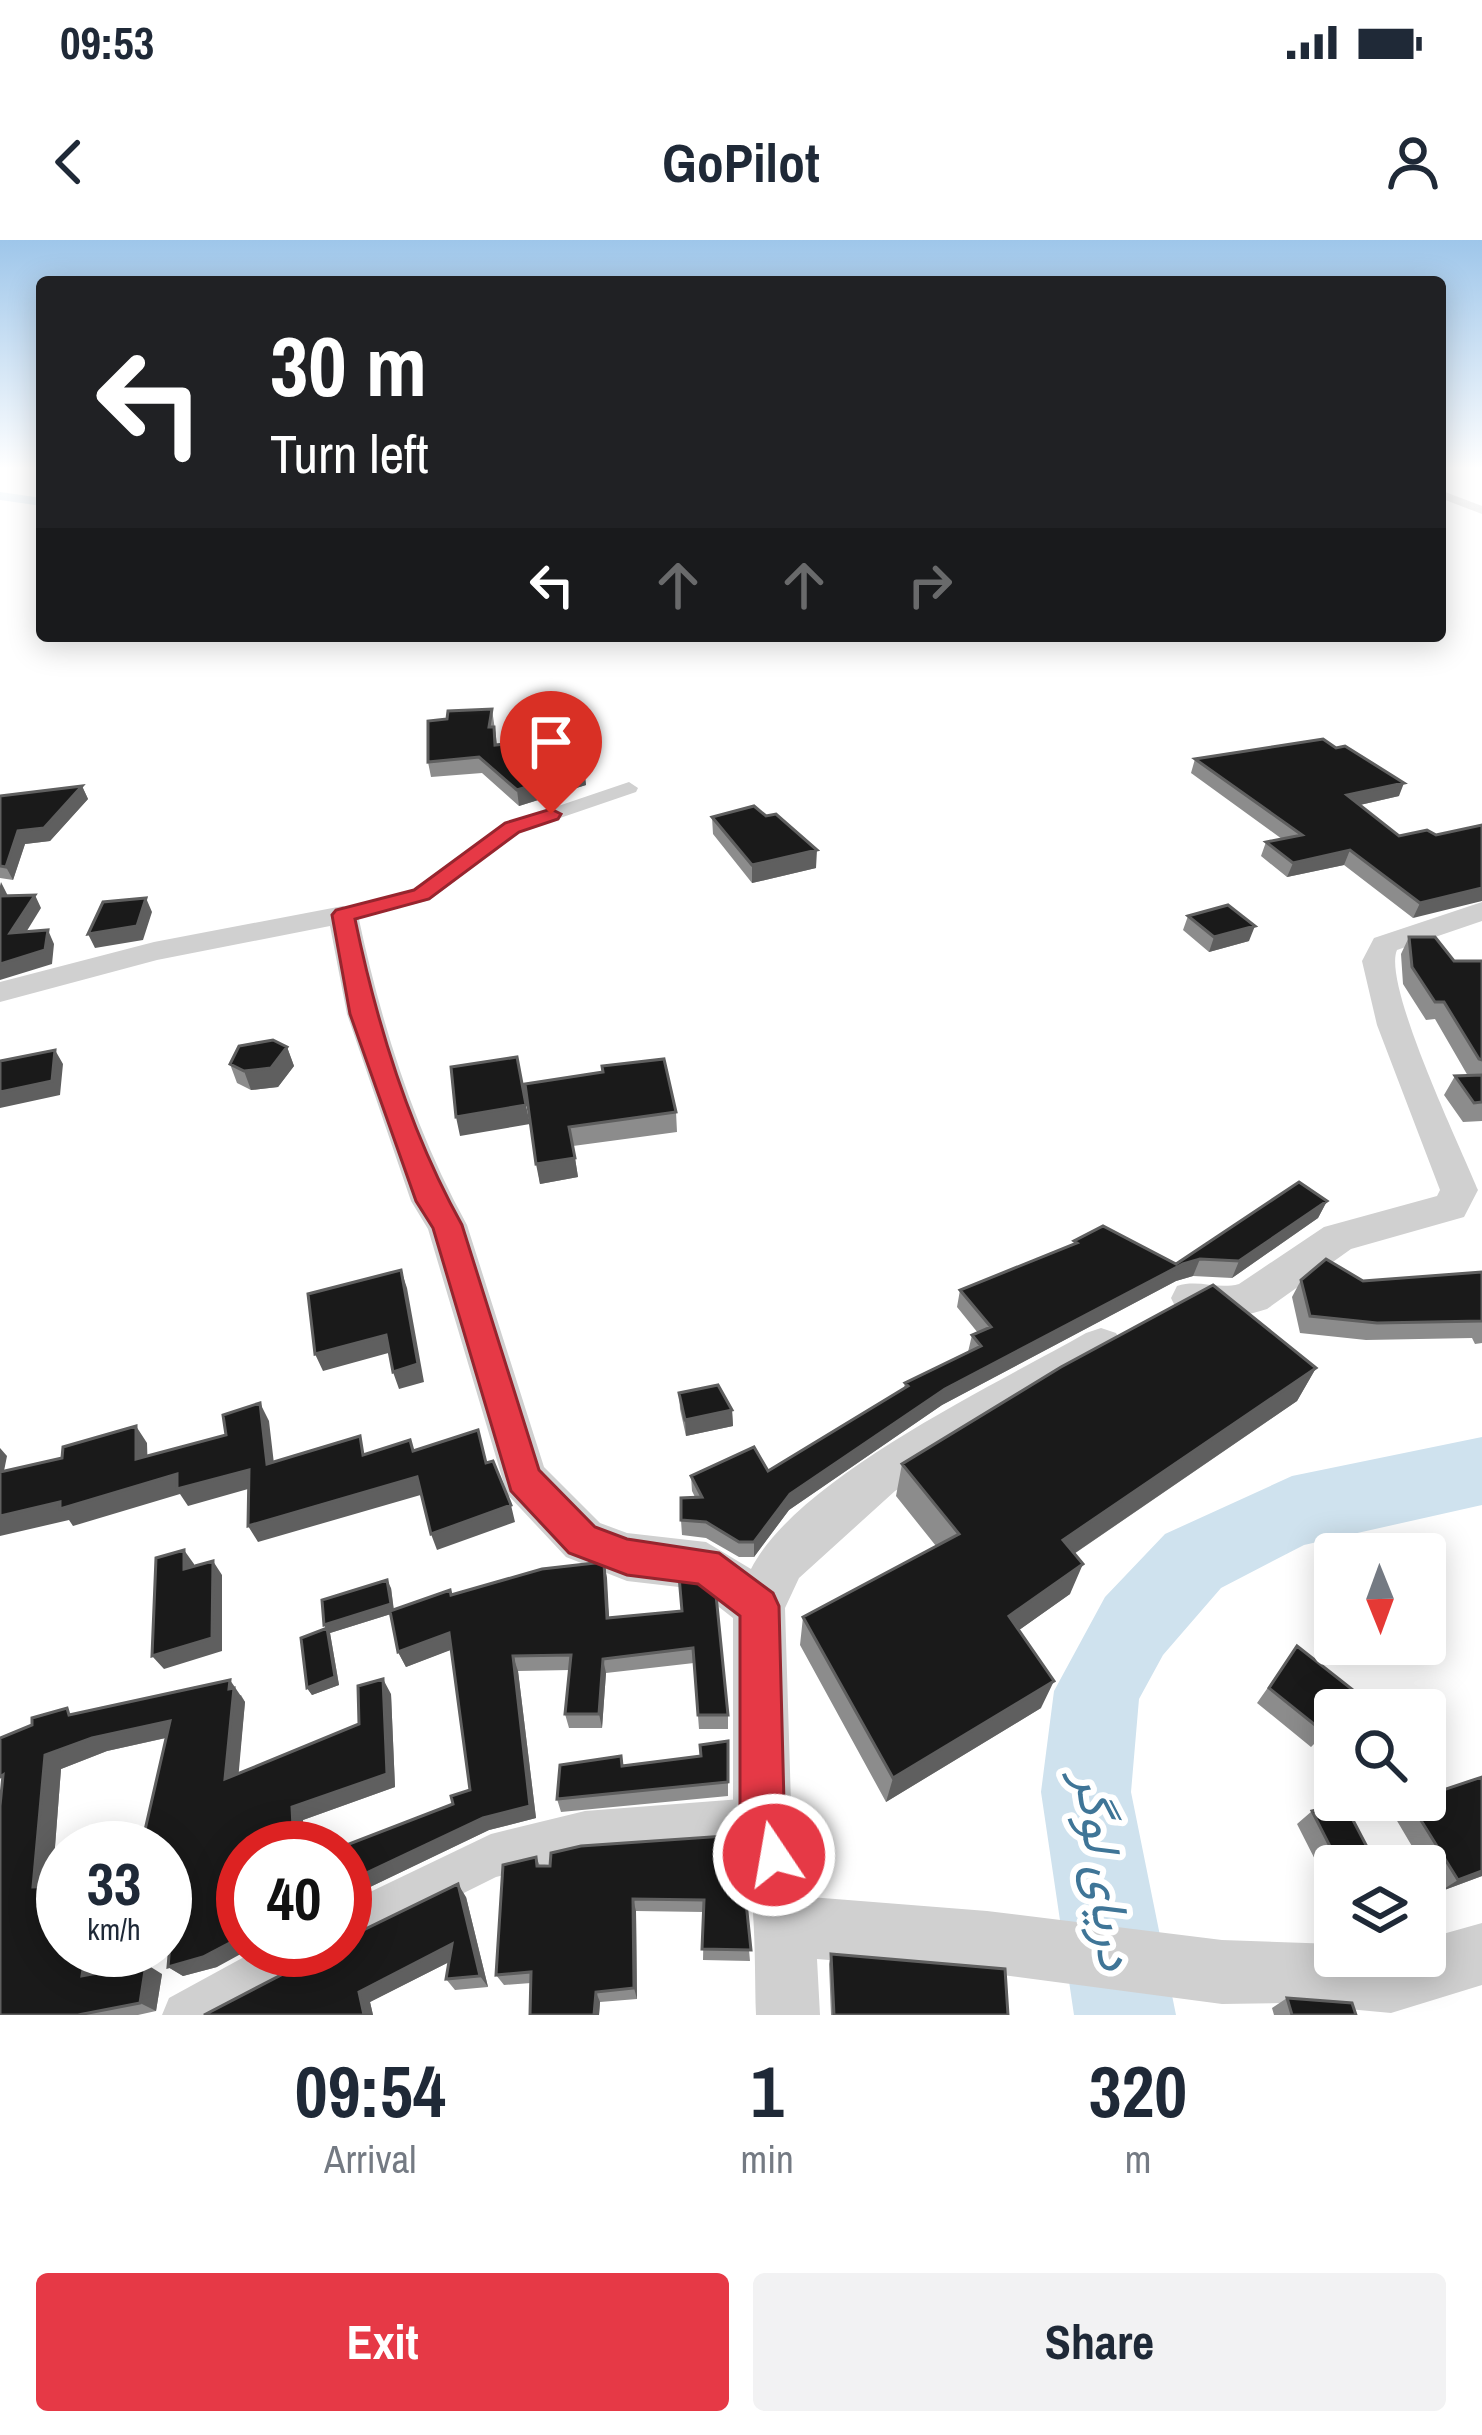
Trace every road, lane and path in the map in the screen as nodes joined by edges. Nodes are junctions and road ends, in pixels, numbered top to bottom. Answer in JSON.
{"nodes":[{"id":1,"x":629,"y":788,"type":"dead end"},
{"id":2,"x":1482,"y":911,"type":"edge"},
{"id":3,"x":344,"y":915,"type":"junction"},
{"id":4,"x":0,"y":992,"type":"edge"},
{"id":5,"x":759,"y":1606,"type":"junction"},
{"id":6,"x":768,"y":1819,"type":"junction"},
{"id":7,"x":372,"y":1915,"type":"edge"},
{"id":8,"x":784,"y":1926,"type":"junction"},
{"id":9,"x":1482,"y":1954,"type":"edge"},
{"id":10,"x":255,"y":1977,"type":"edge"},
{"id":11,"x":186,"y":2015,"type":"edge"},
{"id":12,"x":788,"y":2015,"type":"edge"}],
"edges":[{"from":1,"to":3,"type":"street"},
{"from":2,"to":5,"type":"street"},
{"from":3,"to":4,"type":"street"},
{"from":3,"to":5,"type":"street"},
{"from":5,"to":6,"type":"street"},
{"from":6,"to":7,"type":"street"},
{"from":6,"to":8,"type":"street"},
{"from":8,"to":9,"type":"street"},
{"from":8,"to":12,"type":"street"},
{"from":10,"to":11,"type":"street"}]}
